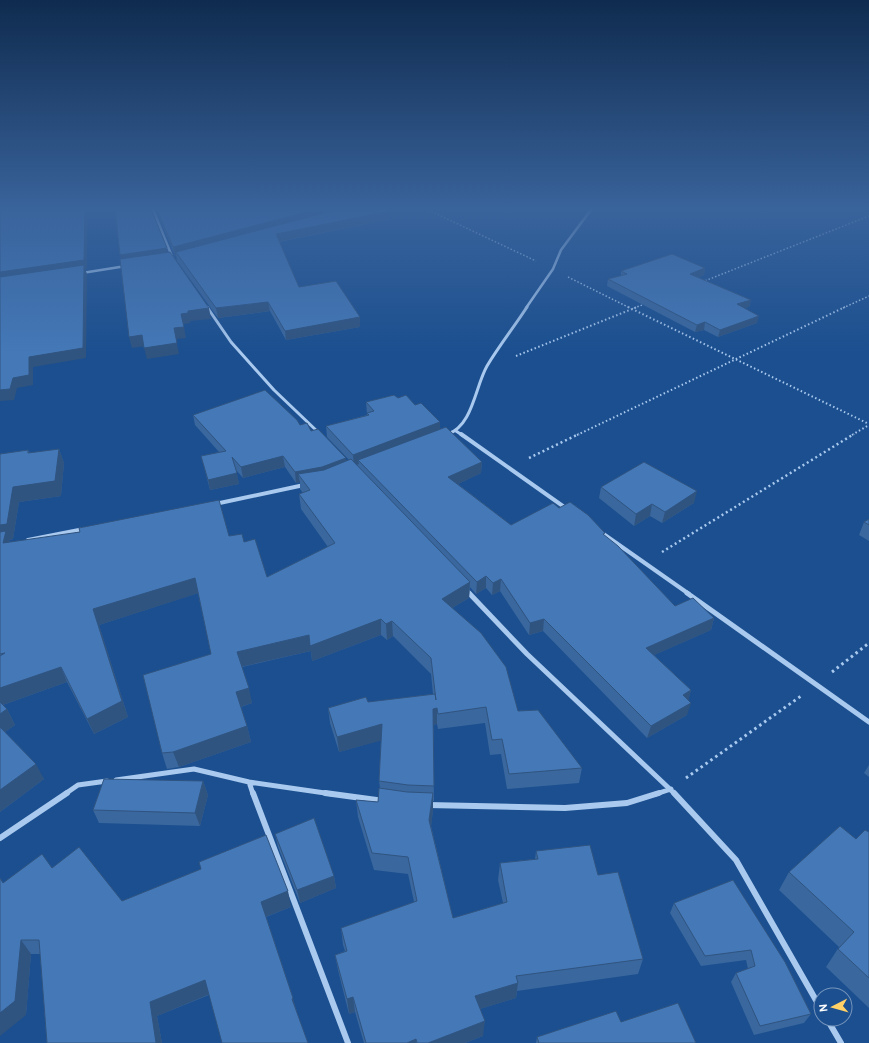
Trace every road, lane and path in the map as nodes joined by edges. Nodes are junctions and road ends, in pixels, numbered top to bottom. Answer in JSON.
{"nodes":[{"id":1,"x":172,"y":256,"type":"edge"},
{"id":2,"x":525,"y":256,"type":"edge"},
{"id":3,"x":559,"y":256,"type":"edge"},
{"id":4,"x":768,"y":256,"type":"edge"},
{"id":5,"x":166,"y":260,"type":"edge"},
{"id":6,"x":134,"y":265,"type":"edge"},
{"id":7,"x":553,"y":269,"type":"junction"},
{"id":8,"x":79,"y":273,"type":"edge"},
{"id":9,"x":698,"y":283,"type":"edge"},
{"id":10,"x":869,"y":296,"type":"edge"},
{"id":11,"x":202,"y":299,"type":"edge"},
{"id":12,"x":646,"y":304,"type":"edge"},
{"id":13,"x":631,"y":310,"type":"junction"},
{"id":14,"x":736,"y":360,"type":"junction"},
{"id":15,"x":486,"y":368,"type":"junction"},
{"id":16,"x":869,"y":424,"type":"edge"},
{"id":17,"x":456,"y":431,"type":"junction"},
{"id":18,"x":442,"y":437,"type":"edge"},
{"id":19,"x":324,"y":439,"type":"edge"},
{"id":20,"x":509,"y":468,"type":"junction"},
{"id":21,"x":310,"y":484,"type":"edge"},
{"id":22,"x":209,"y":505,"type":"edge"},
{"id":23,"x":573,"y":513,"type":"edge"},
{"id":24,"x":93,"y":527,"type":"edge"},
{"id":25,"x":599,"y":531,"type":"edge"},
{"id":26,"x":23,"y":541,"type":"edge"},
{"id":27,"x":644,"y":563,"type":"junction"},
{"id":28,"x":461,"y":585,"type":"edge"},
{"id":29,"x":869,"y":643,"type":"edge"},
{"id":30,"x":817,"y":684,"type":"junction"},
{"id":31,"x":869,"y":722,"type":"edge"},
{"id":32,"x":249,"y":782,"type":"junction"},
{"id":33,"x":671,"y":788,"type":"junction"},
{"id":34,"x":393,"y":802,"type":"edge"},
{"id":35,"x":424,"y":805,"type":"edge"},
{"id":36,"x":0,"y":838,"type":"edge"},
{"id":37,"x":813,"y":994,"type":"edge"},
{"id":38,"x":832,"y":1027,"type":"edge"},
{"id":39,"x":348,"y":1043,"type":"edge"},
{"id":40,"x":841,"y":1043,"type":"edge"}],
"edges":[{"from":1,"to":5,"type":"street"},
{"from":2,"to":7,"type":"path"},
{"from":3,"to":7,"type":"street"},
{"from":4,"to":9,"type":"path"},
{"from":6,"to":8,"type":"street"},
{"from":7,"to":13,"type":"path"},
{"from":7,"to":15,"type":"street"},
{"from":10,"to":14,"type":"path"},
{"from":11,"to":19,"type":"street"},
{"from":12,"to":13,"type":"path"},
{"from":13,"to":14,"type":"path"},
{"from":13,"to":15,"type":"path"},
{"from":14,"to":16,"type":"path"},
{"from":14,"to":20,"type":"path"},
{"from":15,"to":17,"type":"street"},
{"from":16,"to":27,"type":"path"},
{"from":17,"to":18,"type":"street"},
{"from":17,"to":20,"type":"street"},
{"from":20,"to":23,"type":"street"},
{"from":21,"to":22,"type":"street"},
{"from":24,"to":26,"type":"street"},
{"from":25,"to":27,"type":"street"},
{"from":27,"to":30,"type":"street"},
{"from":28,"to":33,"type":"street"},
{"from":29,"to":30,"type":"path"},
{"from":30,"to":31,"type":"street"},
{"from":30,"to":33,"type":"path"},
{"from":32,"to":34,"type":"street"},
{"from":32,"to":36,"type":"street"},
{"from":32,"to":39,"type":"street"},
{"from":33,"to":35,"type":"street"},
{"from":33,"to":37,"type":"street"},
{"from":38,"to":40,"type":"street"}]}
